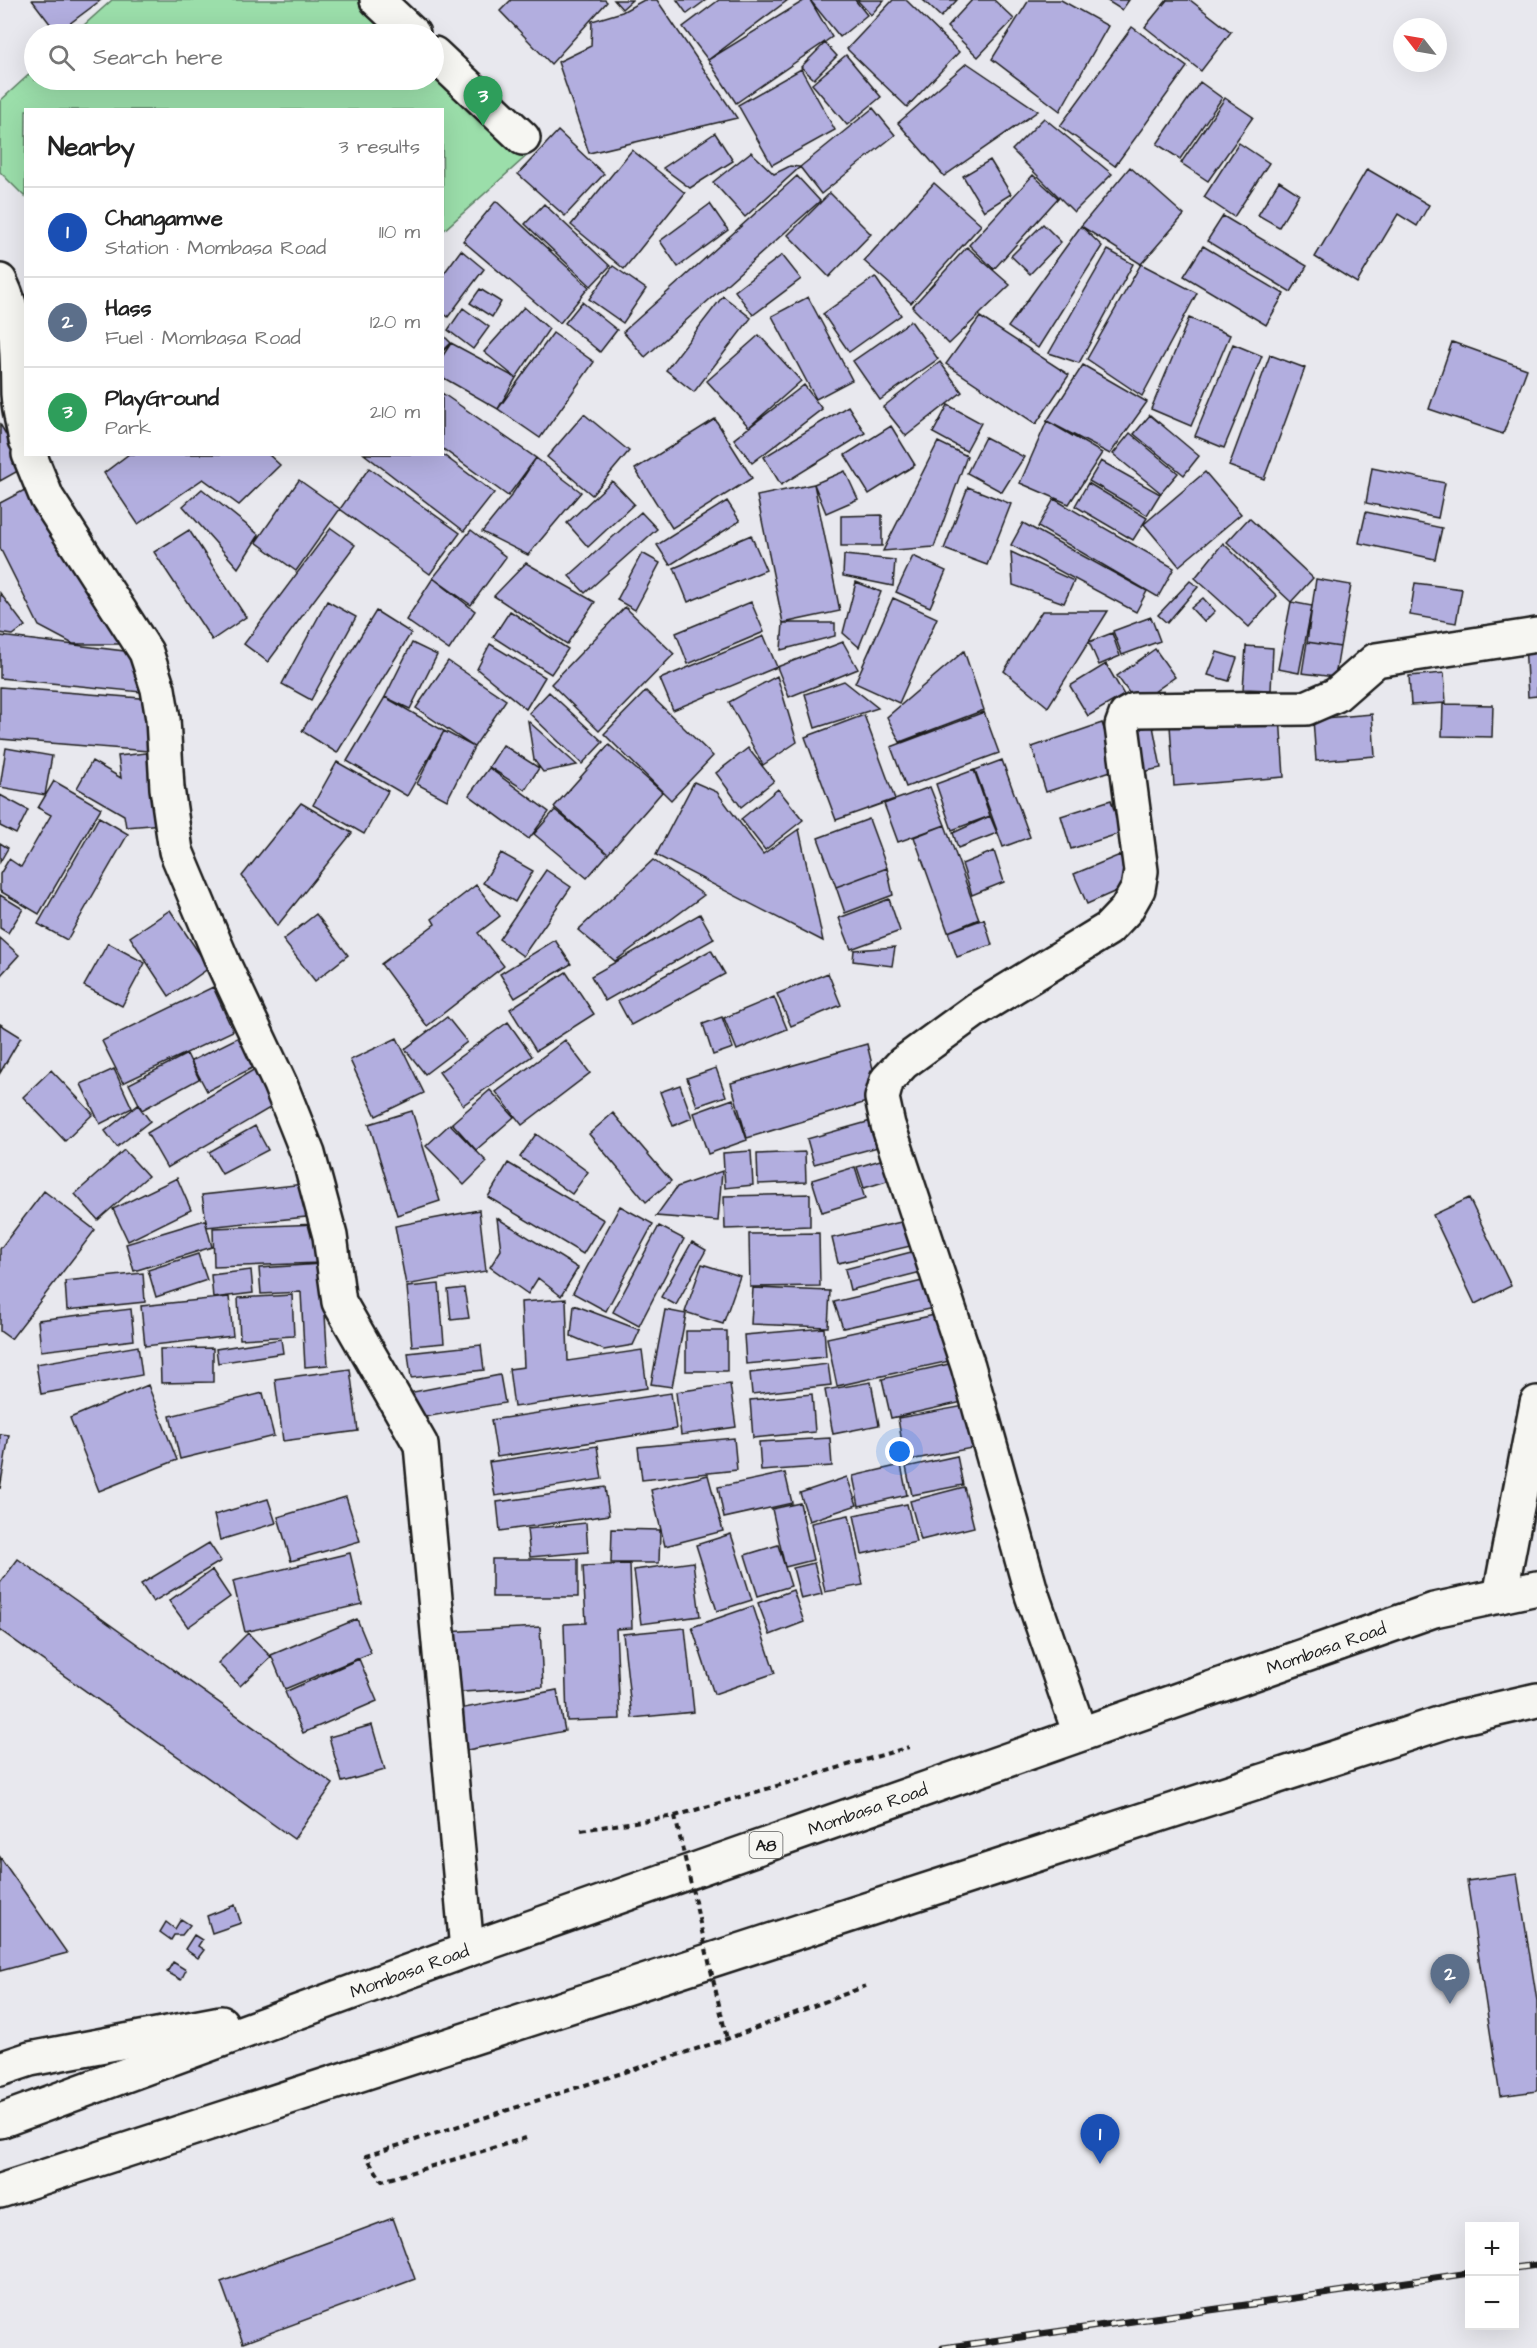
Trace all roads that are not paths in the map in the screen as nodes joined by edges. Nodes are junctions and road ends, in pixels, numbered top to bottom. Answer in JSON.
{"nodes":[{"id":1,"x":377,"y":0,"type":"edge"},
{"id":2,"x":402,"y":24,"type":"edge"},
{"id":3,"x":444,"y":63,"type":"edge"},
{"id":4,"x":523,"y":138,"type":"dead end"},
{"id":5,"x":0,"y":281,"type":"edge"},
{"id":6,"x":24,"y":429,"type":"edge"},
{"id":7,"x":30,"y":456,"type":"edge"},
{"id":8,"x":1537,"y":635,"type":"edge"},
{"id":9,"x":1537,"y":1403,"type":"edge"},
{"id":10,"x":1537,"y":1588,"type":"edge"},
{"id":11,"x":1500,"y":1596,"type":"junction"},
{"id":12,"x":1537,"y":1700,"type":"edge"},
{"id":13,"x":1080,"y":1734,"type":"junction"},
{"id":14,"x":466,"y":1950,"type":"junction"},
{"id":15,"x":317,"y":2005,"type":"junction"},
{"id":16,"x":0,"y":2069,"type":"edge"},
{"id":17,"x":0,"y":2121,"type":"edge"},
{"id":18,"x":0,"y":2191,"type":"edge"}],
"edges":[{"from":1,"to":2,"type":"main road"},
{"from":3,"to":4,"type":"main road"},
{"from":5,"to":6,"type":"main road"},
{"from":7,"to":14,"type":"main road"},
{"from":8,"to":13,"type":"main road"},
{"from":9,"to":11,"type":"main road"},
{"from":10,"to":11,"type":"main road","name":"Mombasa Road","number":"A8"},
{"from":11,"to":13,"type":"main road","name":"Mombasa Road","number":"A8"},
{"from":12,"to":18,"type":"main road"},
{"from":13,"to":14,"type":"main road","name":"Mombasa Road","number":"A8"},
{"from":14,"to":15,"type":"main road","name":"Mombasa Road","number":"A8"},
{"from":15,"to":16,"type":"main road"},
{"from":15,"to":17,"type":"main road","name":"Mombasa Road","number":"A8"}]}
